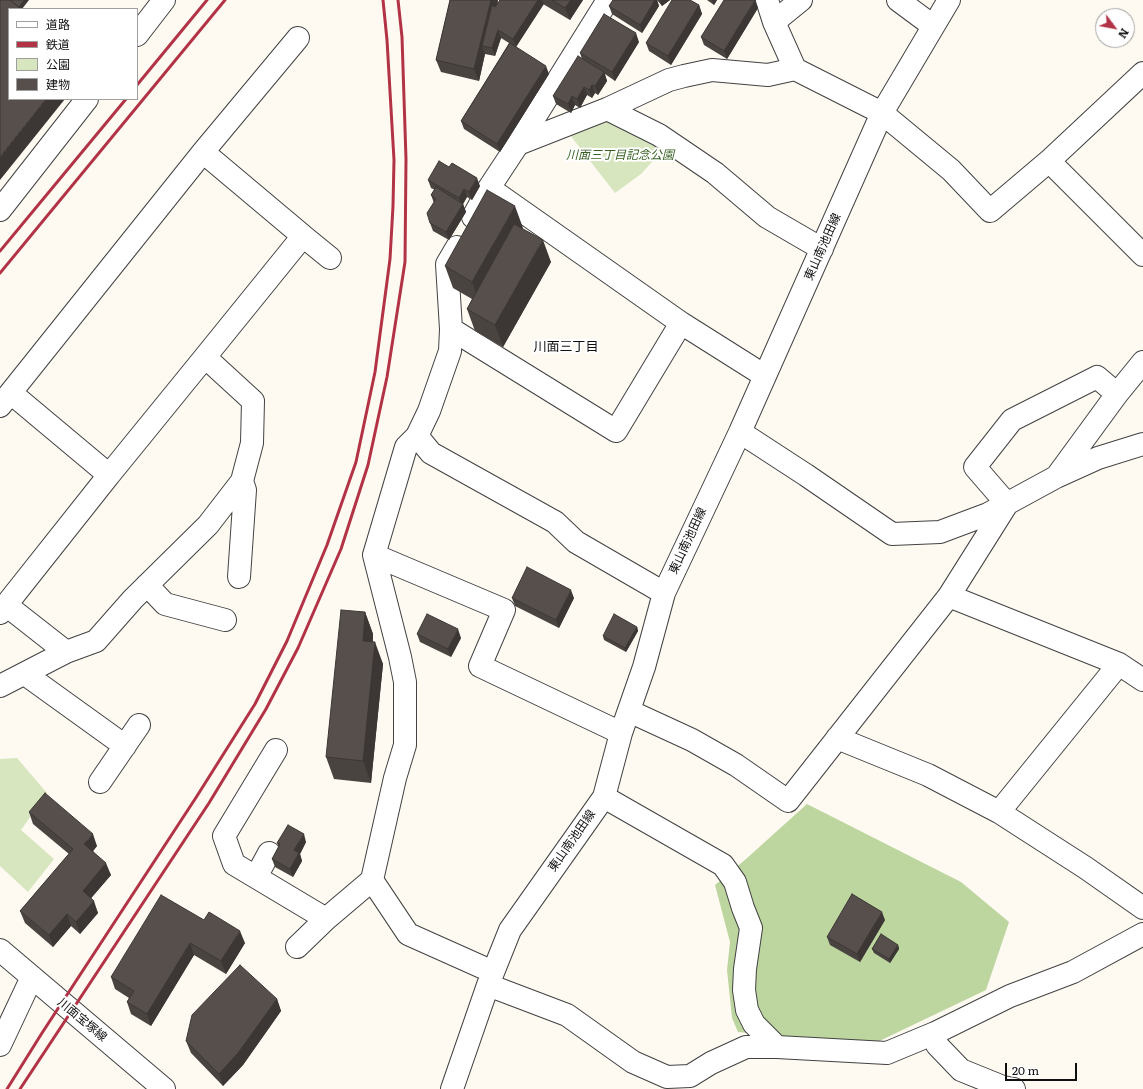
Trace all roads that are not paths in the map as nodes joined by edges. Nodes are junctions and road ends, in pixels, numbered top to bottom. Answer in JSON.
{"nodes":[{"id":1,"x":608,"y":0,"type":"edge"},
{"id":2,"x":767,"y":0,"type":"edge"},
{"id":3,"x":801,"y":0,"type":"edge"},
{"id":4,"x":898,"y":0,"type":"edge"},
{"id":5,"x":949,"y":0,"type":"edge"},
{"id":6,"x":162,"y":1,"type":"edge"},
{"id":7,"x":774,"y":22,"type":"junction"},
{"id":8,"x":933,"y":26,"type":"junction"},
{"id":9,"x":138,"y":34,"type":"edge"},
{"id":10,"x":298,"y":38,"type":"dead end"},
{"id":11,"x":795,"y":69,"type":"junction"},
{"id":12,"x":1143,"y":73,"type":"edge"},
{"id":13,"x":86,"y":100,"type":"edge"},
{"id":14,"x":607,"y":109,"type":"junction"},
{"id":15,"x":882,"y":113,"type":"junction"},
{"id":16,"x":518,"y":144,"type":"junction"},
{"id":17,"x":203,"y":152,"type":"junction"},
{"id":18,"x":1049,"y":161,"type":"junction"},
{"id":19,"x":489,"y":188,"type":"junction"},
{"id":20,"x":0,"y":210,"type":"edge"},
{"id":21,"x":303,"y":236,"type":"junction"},
{"id":22,"x":822,"y":249,"type":"junction"},
{"id":23,"x":1143,"y":255,"type":"edge"},
{"id":24,"x":330,"y":258,"type":"dead end"},
{"id":25,"x":681,"y":323,"type":"junction"},
{"id":26,"x":451,"y":329,"type":"junction"},
{"id":27,"x":205,"y":357,"type":"junction"},
{"id":28,"x":1143,"y":362,"type":"edge"},
{"id":29,"x":765,"y":376,"type":"junction"},
{"id":30,"x":1117,"y":394,"type":"junction"},
{"id":31,"x":5,"y":399,"type":"edge"},
{"id":32,"x":740,"y":432,"type":"junction"},
{"id":33,"x":417,"y":436,"type":"junction"},
{"id":34,"x":1143,"y":444,"type":"edge"},
{"id":35,"x":109,"y":475,"type":"junction"},
{"id":36,"x":1056,"y":476,"type":"junction"},
{"id":37,"x":242,"y":481,"type":"junction"},
{"id":38,"x":1007,"y":504,"type":"junction"},
{"id":39,"x":374,"y":555,"type":"junction"},
{"id":40,"x":239,"y":577,"type":"dead end"},
{"id":41,"x":147,"y":585,"type":"junction"},
{"id":42,"x":664,"y":593,"type":"junction"},
{"id":43,"x":949,"y":596,"type":"junction"},
{"id":44,"x":3,"y":609,"type":"edge"},
{"id":45,"x":225,"y":620,"type":"dead end"},
{"id":46,"x":66,"y":652,"type":"junction"},
{"id":47,"x":1118,"y":664,"type":"junction"},
{"id":48,"x":25,"y":674,"type":"junction"},
{"id":49,"x":1143,"y":680,"type":"edge"},
{"id":50,"x":0,"y":686,"type":"edge"},
{"id":51,"x":629,"y":711,"type":"junction"},
{"id":52,"x":139,"y":725,"type":"dead end"},
{"id":53,"x":621,"y":733,"type":"junction"},
{"id":54,"x":837,"y":738,"type":"junction"},
{"id":55,"x":125,"y":746,"type":"junction"},
{"id":56,"x":276,"y":750,"type":"dead end"},
{"id":57,"x":100,"y":782,"type":"dead end"},
{"id":58,"x":604,"y":796,"type":"junction"},
{"id":59,"x":999,"y":812,"type":"junction"},
{"id":60,"x":269,"y":853,"type":"dead end"},
{"id":61,"x":256,"y":876,"type":"junction"},
{"id":62,"x":372,"y":880,"type":"junction"},
{"id":63,"x":1143,"y":908,"type":"edge"},
{"id":64,"x":326,"y":919,"type":"junction"},
{"id":65,"x":1143,"y":934,"type":"edge"},
{"id":66,"x":296,"y":947,"type":"dead end"},
{"id":67,"x":0,"y":950,"type":"edge"},
{"id":68,"x":32,"y":978,"type":"junction"},
{"id":69,"x":491,"y":979,"type":"junction"},
{"id":70,"x":935,"y":1033,"type":"junction"},
{"id":71,"x":0,"y":1045,"type":"edge"},
{"id":72,"x":777,"y":1047,"type":"junction"},
{"id":73,"x":1006,"y":1088,"type":"edge"},
{"id":74,"x":164,"y":1089,"type":"edge"},
{"id":75,"x":452,"y":1089,"type":"edge"}],
"edges":[{"from":1,"to":16,"type":"street"},
{"from":2,"to":7,"type":"street"},
{"from":3,"to":7,"type":"street"},
{"from":4,"to":8,"type":"street"},
{"from":5,"to":8,"type":"street","name":"東山南池田線"},
{"from":6,"to":9,"type":"street"},
{"from":7,"to":11,"type":"street"},
{"from":8,"to":15,"type":"street","name":"東山南池田線"},
{"from":10,"to":17,"type":"street"},
{"from":11,"to":14,"type":"street"},
{"from":11,"to":15,"type":"street"},
{"from":12,"to":18,"type":"street"},
{"from":13,"to":20,"type":"street"},
{"from":14,"to":16,"type":"street"},
{"from":14,"to":22,"type":"street"},
{"from":15,"to":18,"type":"street"},
{"from":15,"to":22,"type":"street","name":"東山南池田線"},
{"from":16,"to":19,"type":"street"},
{"from":17,"to":21,"type":"street"},
{"from":17,"to":31,"type":"street"},
{"from":18,"to":23,"type":"street"},
{"from":19,"to":25,"type":"street"},
{"from":19,"to":26,"type":"street"},
{"from":21,"to":24,"type":"street"},
{"from":21,"to":27,"type":"street"},
{"from":22,"to":29,"type":"street","name":"東山南池田線"},
{"from":25,"to":26,"type":"street"},
{"from":25,"to":29,"type":"street"},
{"from":26,"to":33,"type":"street"},
{"from":27,"to":35,"type":"street"},
{"from":27,"to":37,"type":"street"},
{"from":28,"to":30,"type":"street"},
{"from":29,"to":32,"type":"street","name":"東山南池田線"},
{"from":30,"to":36,"type":"street"},
{"from":30,"to":38,"type":"street"},
{"from":31,"to":35,"type":"street"},
{"from":32,"to":38,"type":"street"},
{"from":32,"to":42,"type":"street","name":"東山南池田線"},
{"from":33,"to":39,"type":"street"},
{"from":33,"to":42,"type":"street"},
{"from":34,"to":36,"type":"street"},
{"from":35,"to":44,"type":"street"},
{"from":36,"to":38,"type":"street"},
{"from":37,"to":40,"type":"street"},
{"from":37,"to":41,"type":"street"},
{"from":38,"to":43,"type":"street"},
{"from":39,"to":53,"type":"street"},
{"from":39,"to":62,"type":"street"},
{"from":41,"to":45,"type":"street"},
{"from":41,"to":46,"type":"street"},
{"from":42,"to":51,"type":"street","name":"東山南池田線"},
{"from":43,"to":47,"type":"street"},
{"from":43,"to":54,"type":"street"},
{"from":44,"to":46,"type":"street"},
{"from":46,"to":48,"type":"street"},
{"from":47,"to":49,"type":"street"},
{"from":47,"to":59,"type":"street"},
{"from":48,"to":50,"type":"street"},
{"from":48,"to":55,"type":"street"},
{"from":51,"to":53,"type":"street","name":"東山南池田線"},
{"from":51,"to":54,"type":"street"},
{"from":52,"to":55,"type":"street"},
{"from":53,"to":58,"type":"street","name":"東山南池田線"},
{"from":54,"to":59,"type":"street"},
{"from":55,"to":57,"type":"street"},
{"from":56,"to":61,"type":"street"},
{"from":58,"to":69,"type":"street","name":"東山南池田線"},
{"from":58,"to":72,"type":"street"},
{"from":59,"to":63,"type":"street"},
{"from":60,"to":61,"type":"street"},
{"from":61,"to":64,"type":"street"},
{"from":62,"to":64,"type":"street"},
{"from":62,"to":69,"type":"street"},
{"from":64,"to":66,"type":"street"},
{"from":65,"to":70,"type":"street"},
{"from":67,"to":68,"type":"street","name":"川面宝塚線"},
{"from":68,"to":71,"type":"street"},
{"from":68,"to":74,"type":"street","name":"川面宝塚線"},
{"from":69,"to":72,"type":"street"},
{"from":69,"to":75,"type":"street","name":"東山南池田線"},
{"from":70,"to":72,"type":"street"},
{"from":70,"to":73,"type":"street"}]}
